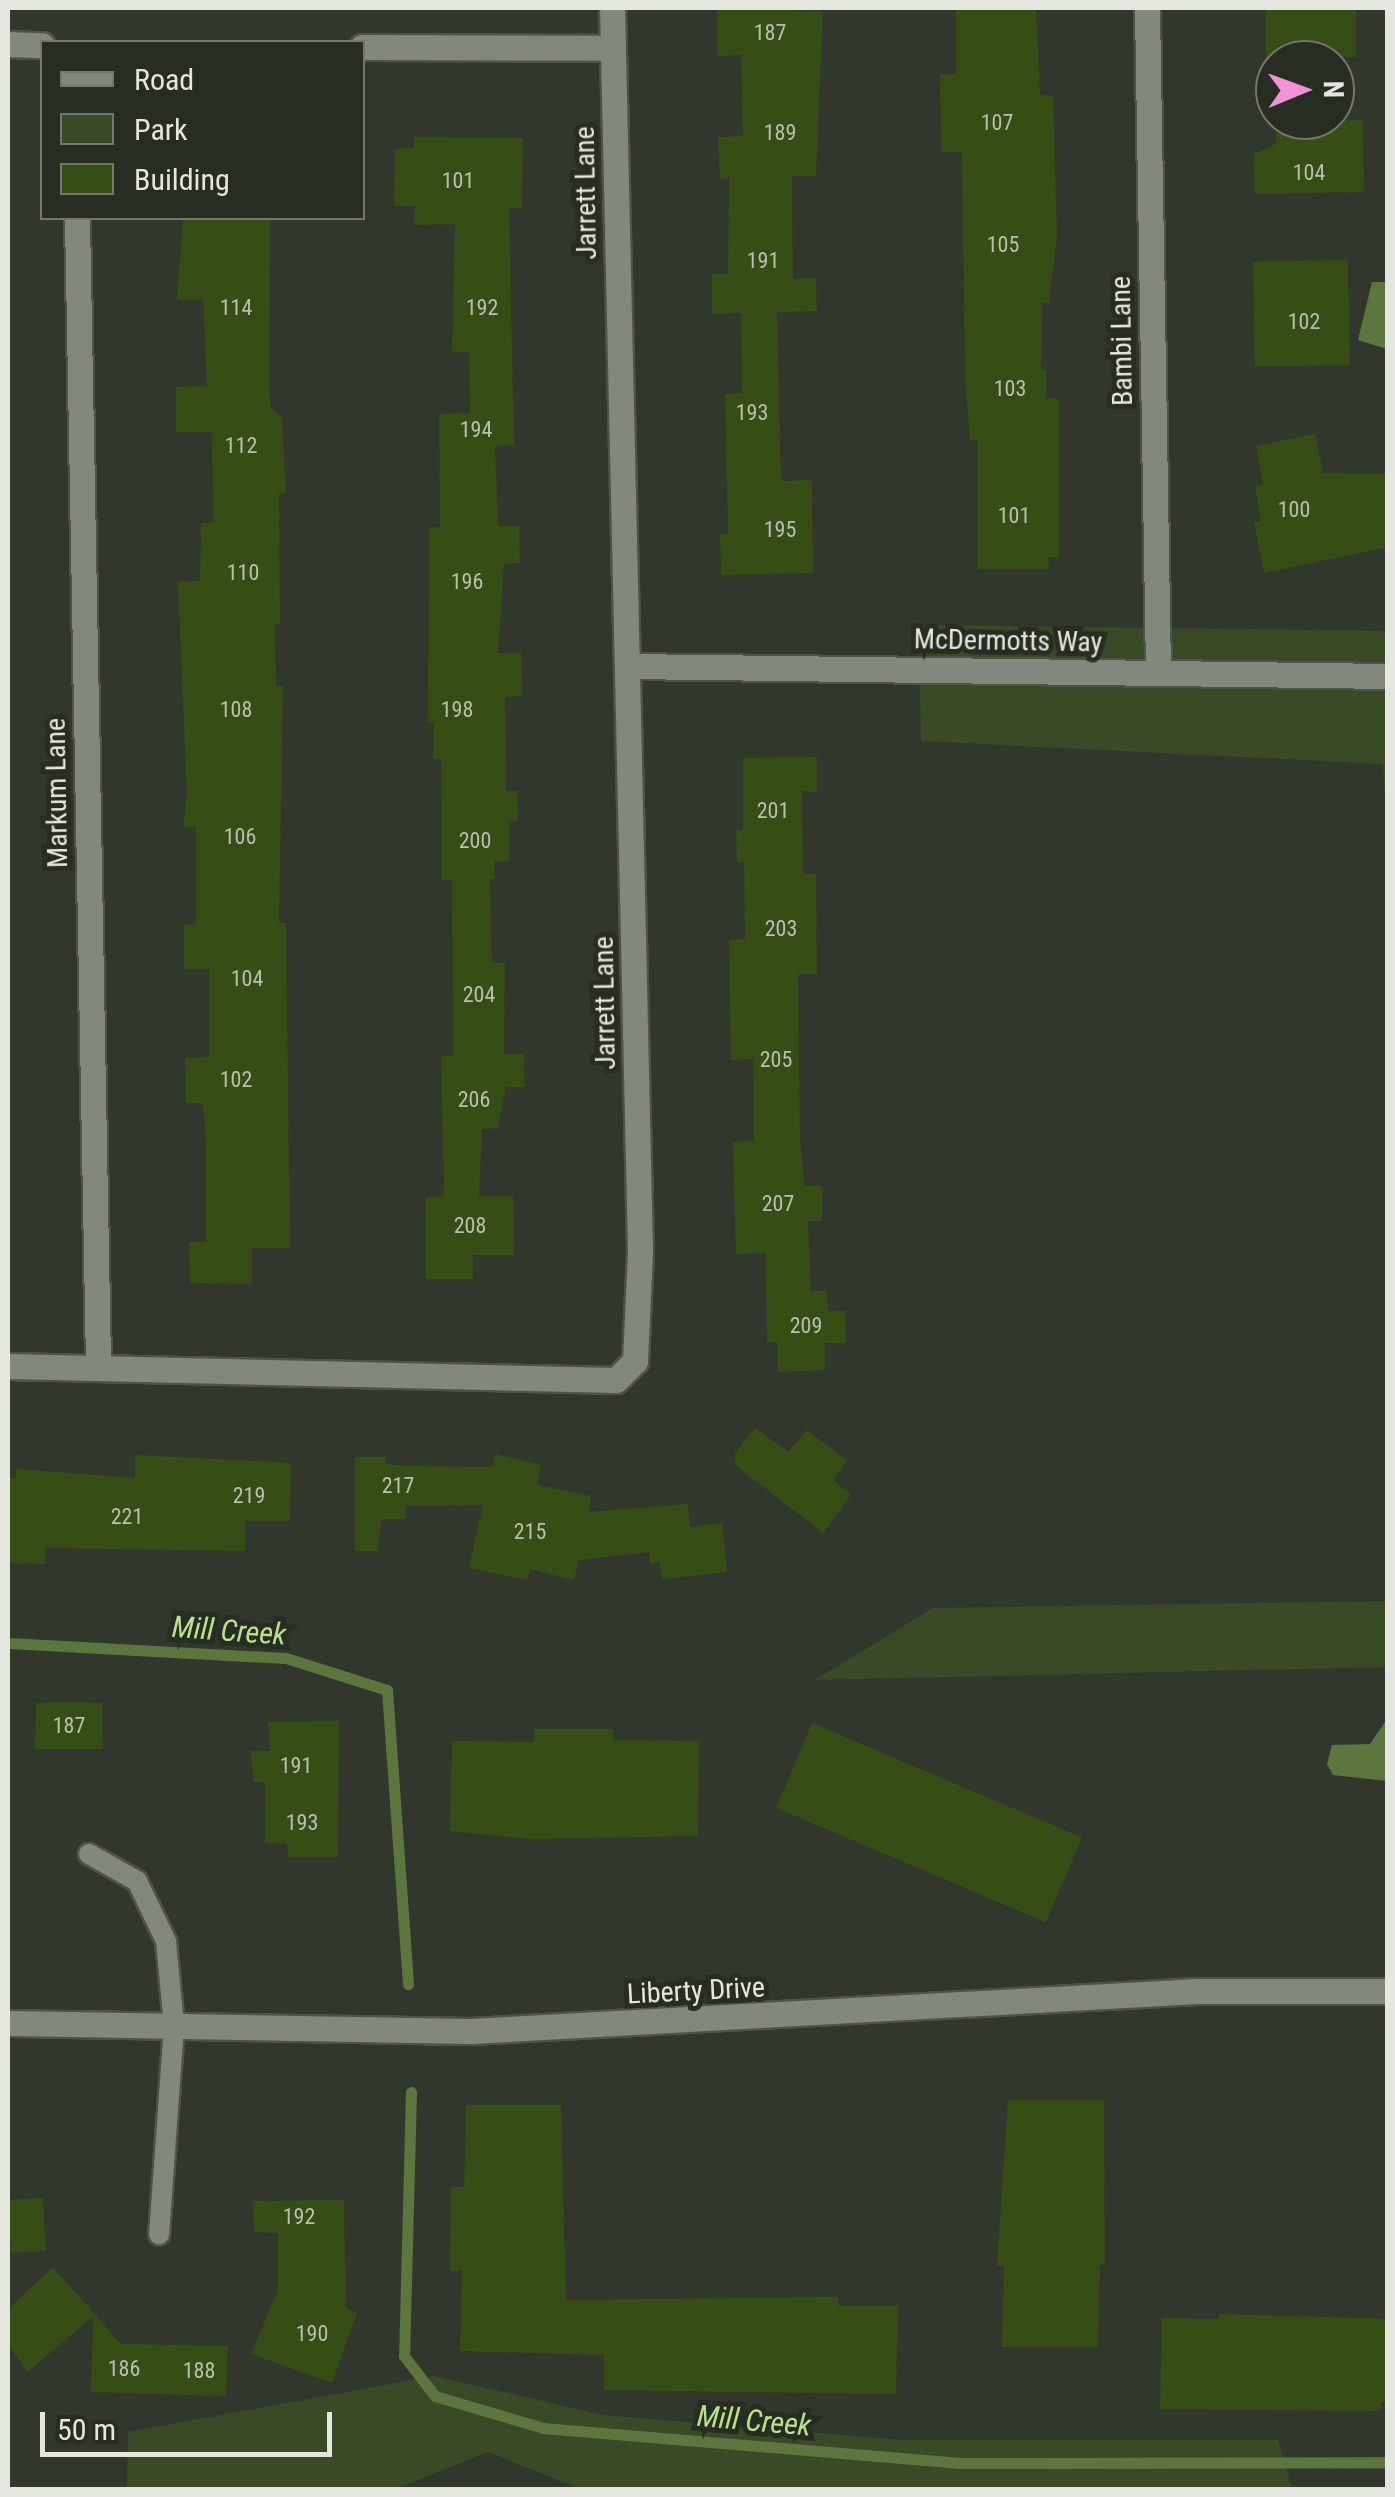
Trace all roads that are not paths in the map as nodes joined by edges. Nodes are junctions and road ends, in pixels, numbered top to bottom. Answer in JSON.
{"nodes":[{"id":1,"x":612,"y":8,"type":"edge"},
{"id":2,"x":1147,"y":8,"type":"edge"},
{"id":3,"x":8,"y":44,"type":"edge"},
{"id":4,"x":40,"y":45,"type":"edge"},
{"id":5,"x":365,"y":47,"type":"edge"},
{"id":6,"x":612,"y":48,"type":"junction"},
{"id":7,"x":77,"y":220,"type":"edge"},
{"id":8,"x":628,"y":666,"type":"junction"},
{"id":9,"x":1158,"y":673,"type":"junction"},
{"id":10,"x":1388,"y":676,"type":"edge"},
{"id":11,"x":8,"y":1366,"type":"edge"},
{"id":12,"x":98,"y":1367,"type":"junction"},
{"id":13,"x":89,"y":1854,"type":"dead end"},
{"id":14,"x":1388,"y":1991,"type":"edge"},
{"id":15,"x":8,"y":2023,"type":"edge"},
{"id":16,"x":174,"y":2026,"type":"junction"},
{"id":17,"x":159,"y":2234,"type":"dead end"}],
"edges":[{"from":1,"to":6,"type":"street","name":"Jarrett Lane"},
{"from":2,"to":9,"type":"street","name":"Bambi Lane"},
{"from":3,"to":4,"type":"street"},
{"from":5,"to":6,"type":"street"},
{"from":6,"to":8,"type":"street","name":"Jarrett Lane"},
{"from":7,"to":12,"type":"street","name":"Markum Lane"},
{"from":8,"to":9,"type":"street","name":"McDermotts Way"},
{"from":8,"to":12,"type":"street","name":"Jarrett Lane"},
{"from":9,"to":10,"type":"street","name":"McDermotts Way"},
{"from":11,"to":12,"type":"street","name":"Jarrett Lane"},
{"from":13,"to":16,"type":"lane"},
{"from":14,"to":16,"type":"street","name":"Liberty Drive"},
{"from":15,"to":16,"type":"street","name":"Liberty Drive"},
{"from":16,"to":17,"type":"lane"}]}
